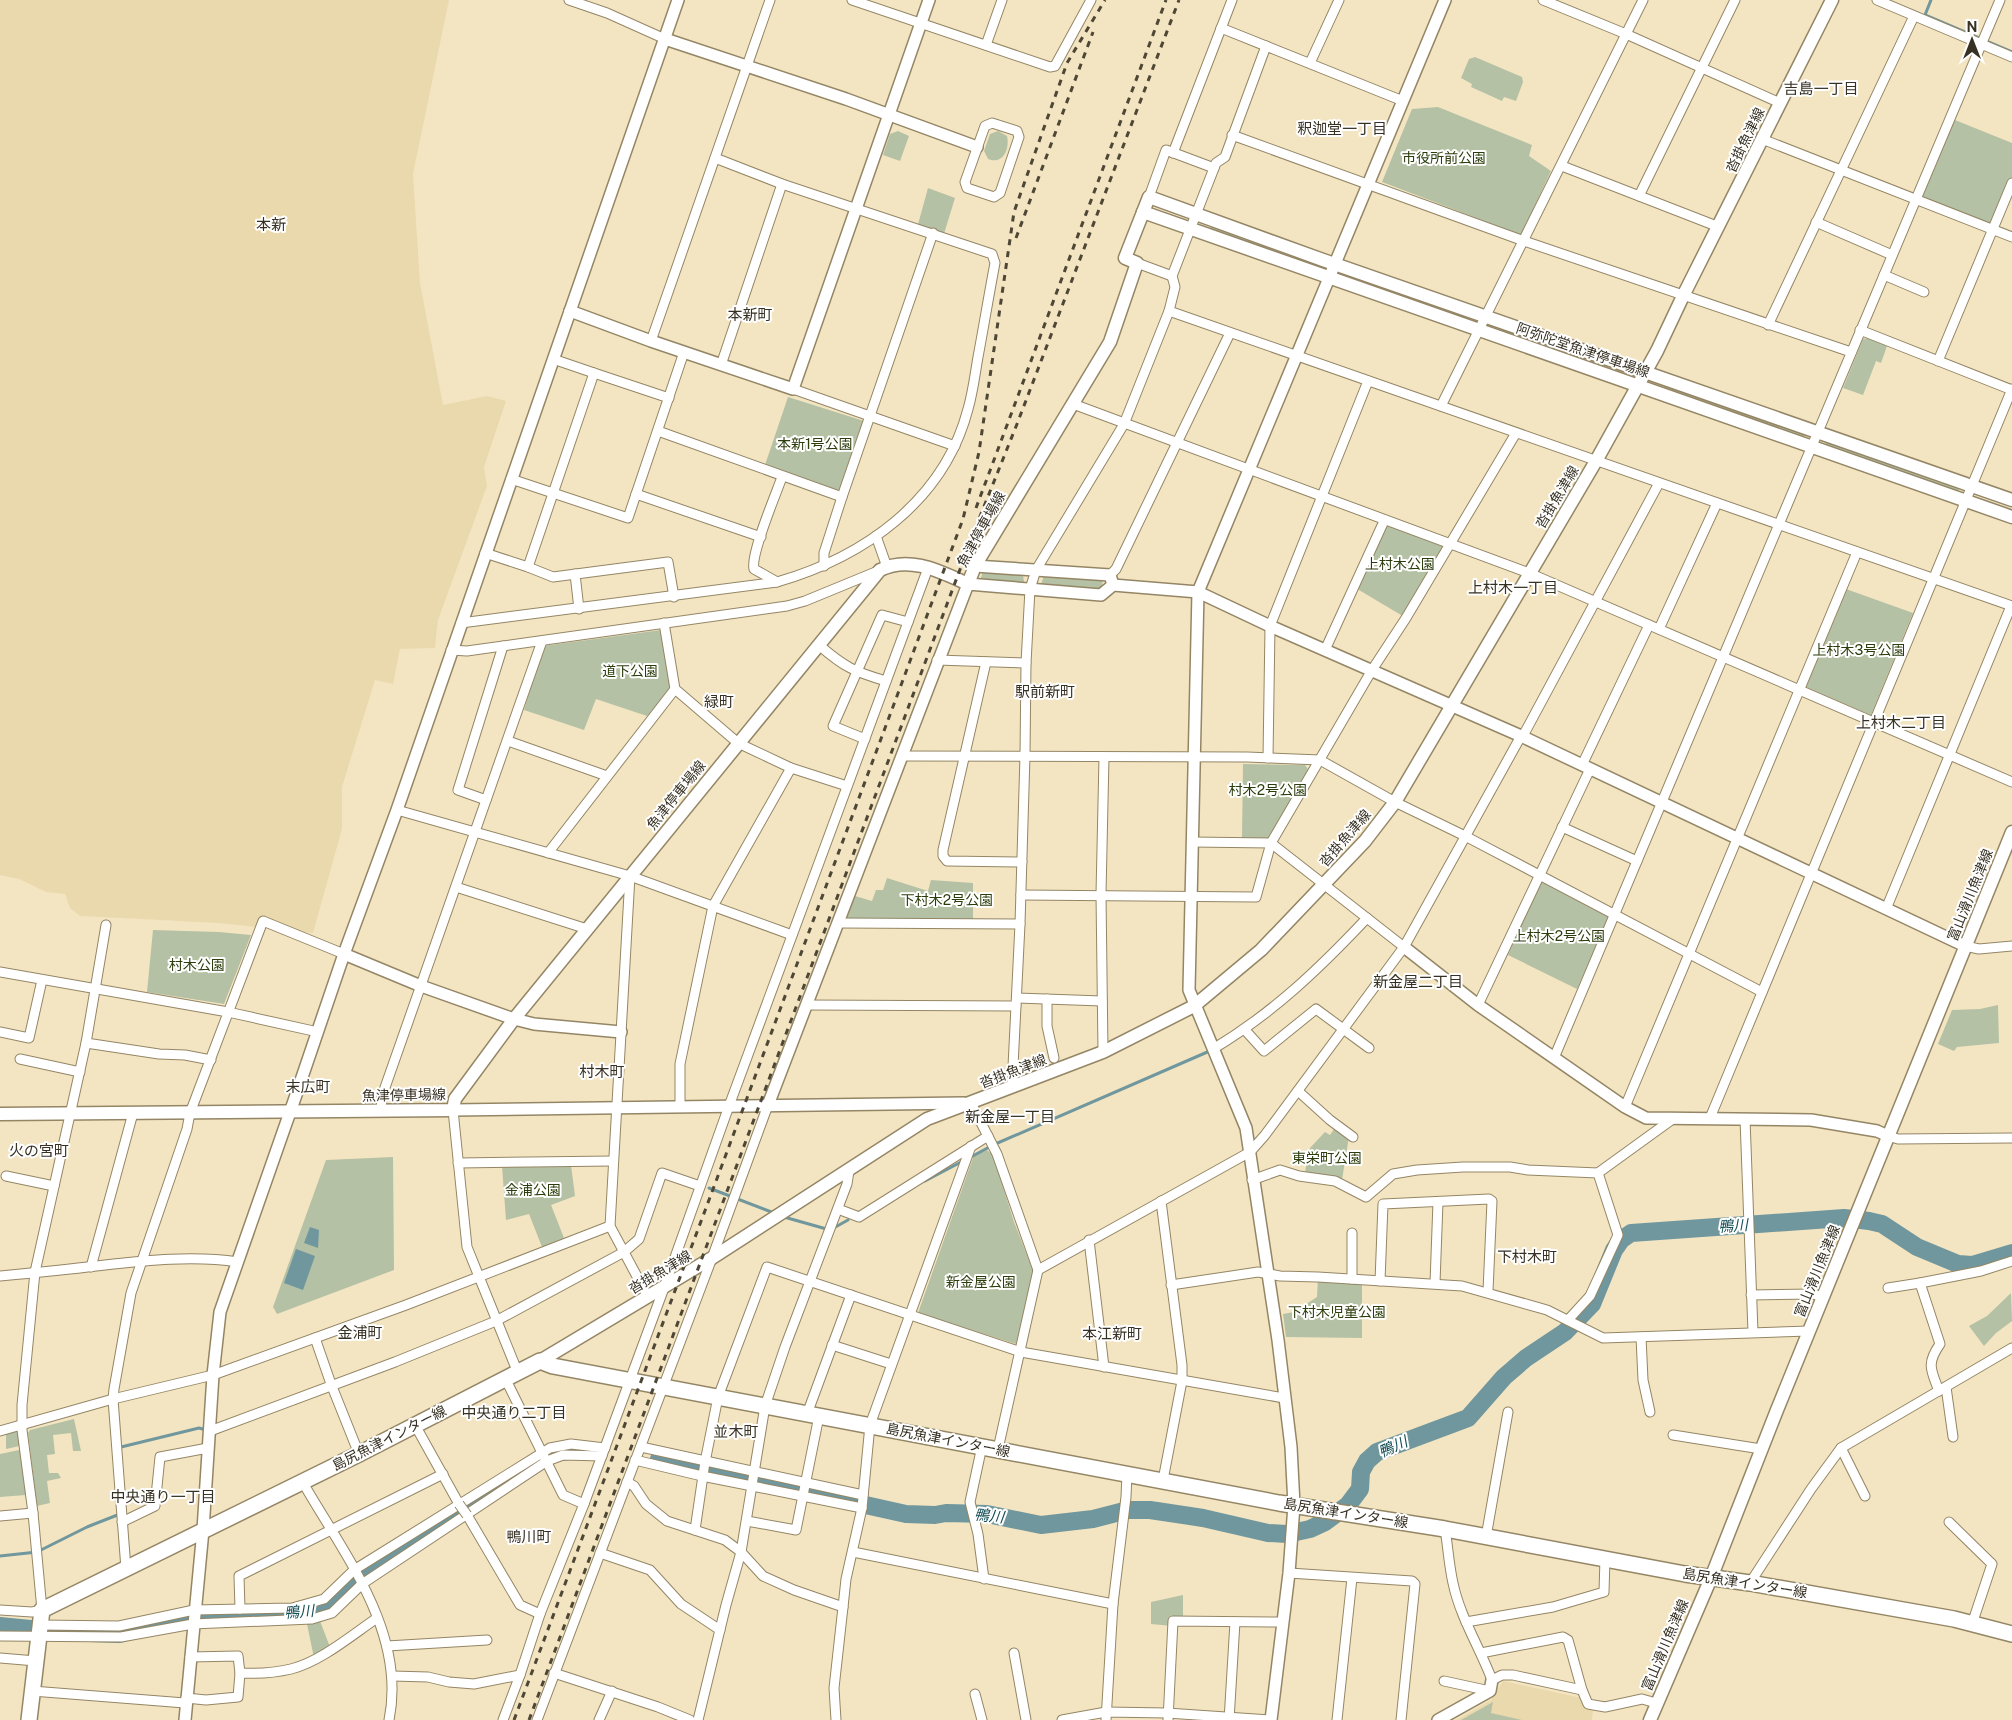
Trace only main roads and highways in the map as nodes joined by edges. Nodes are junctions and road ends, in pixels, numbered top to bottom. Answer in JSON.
{"nodes":[{"id":1,"x":1832,"y":0,"type":"edge"},
{"id":2,"x":1143,"y":212,"type":"junction"},
{"id":3,"x":1646,"y":372,"type":"junction"},
{"id":4,"x":1639,"y":385,"type":"junction"},
{"id":5,"x":2012,"y":500,"type":"edge"},
{"id":6,"x":2012,"y":517,"type":"edge"},
{"id":7,"x":2012,"y":832,"type":"edge"},
{"id":8,"x":0,"y":1114,"type":"edge"},
{"id":9,"x":540,"y":1362,"type":"junction"},
{"id":10,"x":1711,"y":1578,"type":"junction"},
{"id":11,"x":2012,"y":1634,"type":"edge"},
{"id":12,"x":29,"y":1720,"type":"edge"},
{"id":13,"x":1650,"y":1720,"type":"edge"}],
"edges":[{"from":1,"to":3,"type":"main road","name":"沓掛魚津線"},
{"from":2,"to":3,"type":"main road","name":"阿弥陀堂魚津停車場線"},
{"from":2,"to":4,"type":"main road","name":"阿弥陀堂魚津停車場線"},
{"from":2,"to":8,"type":"main road","name":"魚津停車場線"},
{"from":3,"to":4,"type":"main road","name":"沓掛魚津線"},
{"from":3,"to":5,"type":"main road","name":"阿弥陀堂魚津停車場線"},
{"from":4,"to":6,"type":"main road","name":"阿弥陀堂魚津停車場線"},
{"from":4,"to":9,"type":"main road","name":"沓掛魚津線"},
{"from":7,"to":10,"type":"main road","name":"富山滑川魚津線"},
{"from":9,"to":10,"type":"main road","name":"島尻魚津インター線"},
{"from":9,"to":12,"type":"main road","name":"島尻魚津インター線"},
{"from":10,"to":11,"type":"main road","name":"島尻魚津インター線"},
{"from":10,"to":13,"type":"main road","name":"富山滑川魚津線"}]}
